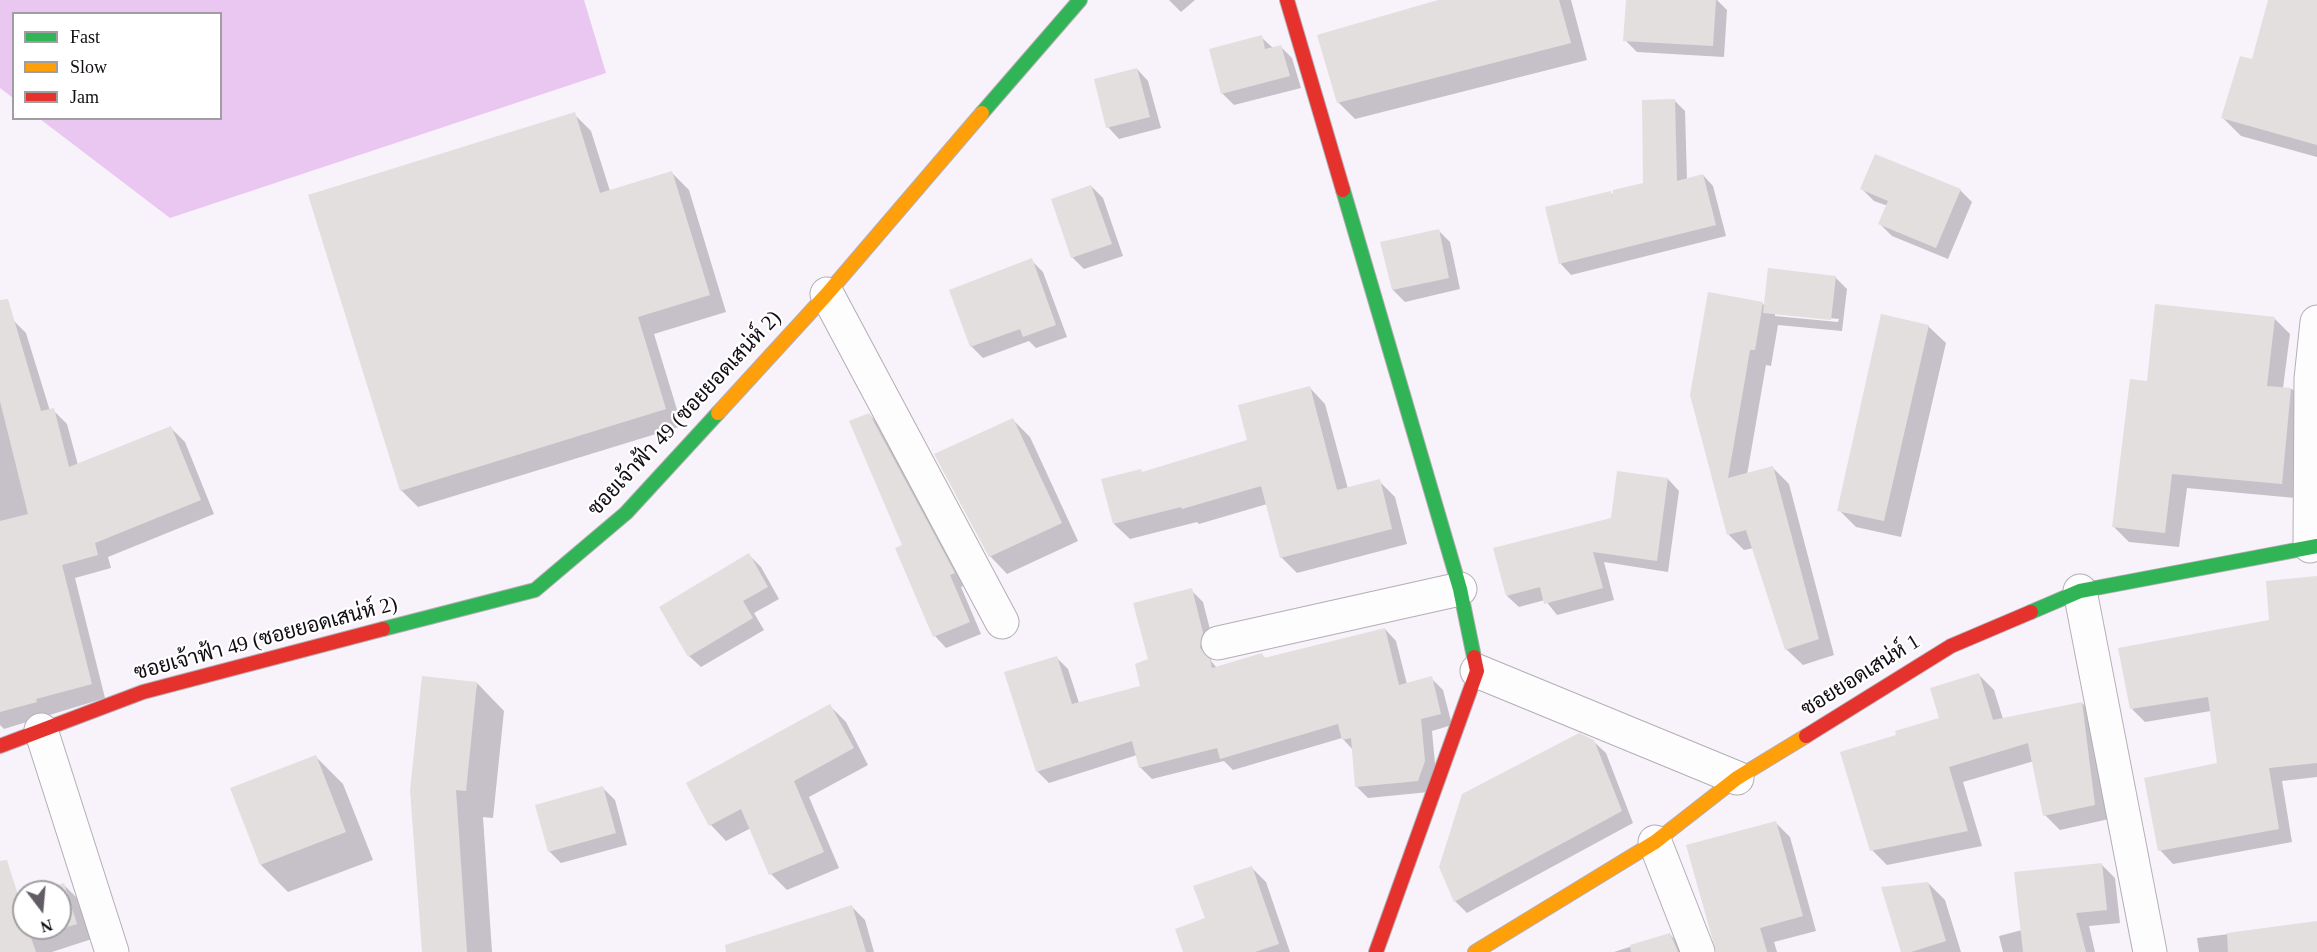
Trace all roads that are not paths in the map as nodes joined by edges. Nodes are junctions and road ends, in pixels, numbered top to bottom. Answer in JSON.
{"nodes":[{"id":1,"x":1080,"y":0,"type":"edge"},
{"id":2,"x":1287,"y":0,"type":"edge"},
{"id":3,"x":827,"y":294,"type":"junction"},
{"id":4,"x":2317,"y":322,"type":"edge"},
{"id":5,"x":2314,"y":546,"type":"edge"},
{"id":6,"x":1460,"y":589,"type":"junction"},
{"id":7,"x":2080,"y":591,"type":"junction"},
{"id":8,"x":1002,"y":622,"type":"dead end"},
{"id":9,"x":1218,"y":643,"type":"dead end"},
{"id":10,"x":1477,"y":671,"type":"junction"},
{"id":11,"x":41,"y":730,"type":"junction"},
{"id":12,"x":0,"y":746,"type":"edge"},
{"id":13,"x":1737,"y":778,"type":"junction"},
{"id":14,"x":1655,"y":842,"type":"junction"},
{"id":15,"x":112,"y":952,"type":"edge"},
{"id":16,"x":1376,"y":952,"type":"edge"},
{"id":17,"x":1475,"y":952,"type":"edge"},
{"id":18,"x":1698,"y":952,"type":"edge"},
{"id":19,"x":2150,"y":952,"type":"edge"}],
"edges":[{"from":1,"to":3,"type":"street","name":"ซอยเจ้าฟ้า 49 (ซอยยอดเสน่ห์ 2)"},
{"from":2,"to":6,"type":"street"},
{"from":3,"to":8,"type":"street"},
{"from":3,"to":11,"type":"street","name":"ซอยเจ้าฟ้า 49 (ซอยยอดเสน่ห์ 2)"},
{"from":4,"to":5,"type":"street"},
{"from":5,"to":7,"type":"street","name":"ซอยยอดเสน่ห์ 1"},
{"from":6,"to":9,"type":"street"},
{"from":6,"to":10,"type":"street"},
{"from":7,"to":13,"type":"street","name":"ซอยยอดเสน่ห์ 1"},
{"from":7,"to":19,"type":"street"},
{"from":10,"to":13,"type":"street"},
{"from":10,"to":16,"type":"street"},
{"from":11,"to":12,"type":"street","name":"ซอยเจ้าฟ้า 49 (ซอยยอดเสน่ห์ 2)"},
{"from":11,"to":15,"type":"street"},
{"from":13,"to":14,"type":"street","name":"ซอยยอดเสน่ห์ 1"},
{"from":14,"to":17,"type":"street","name":"ซอยยอดเสน่ห์ 1"},
{"from":14,"to":18,"type":"street"}]}
